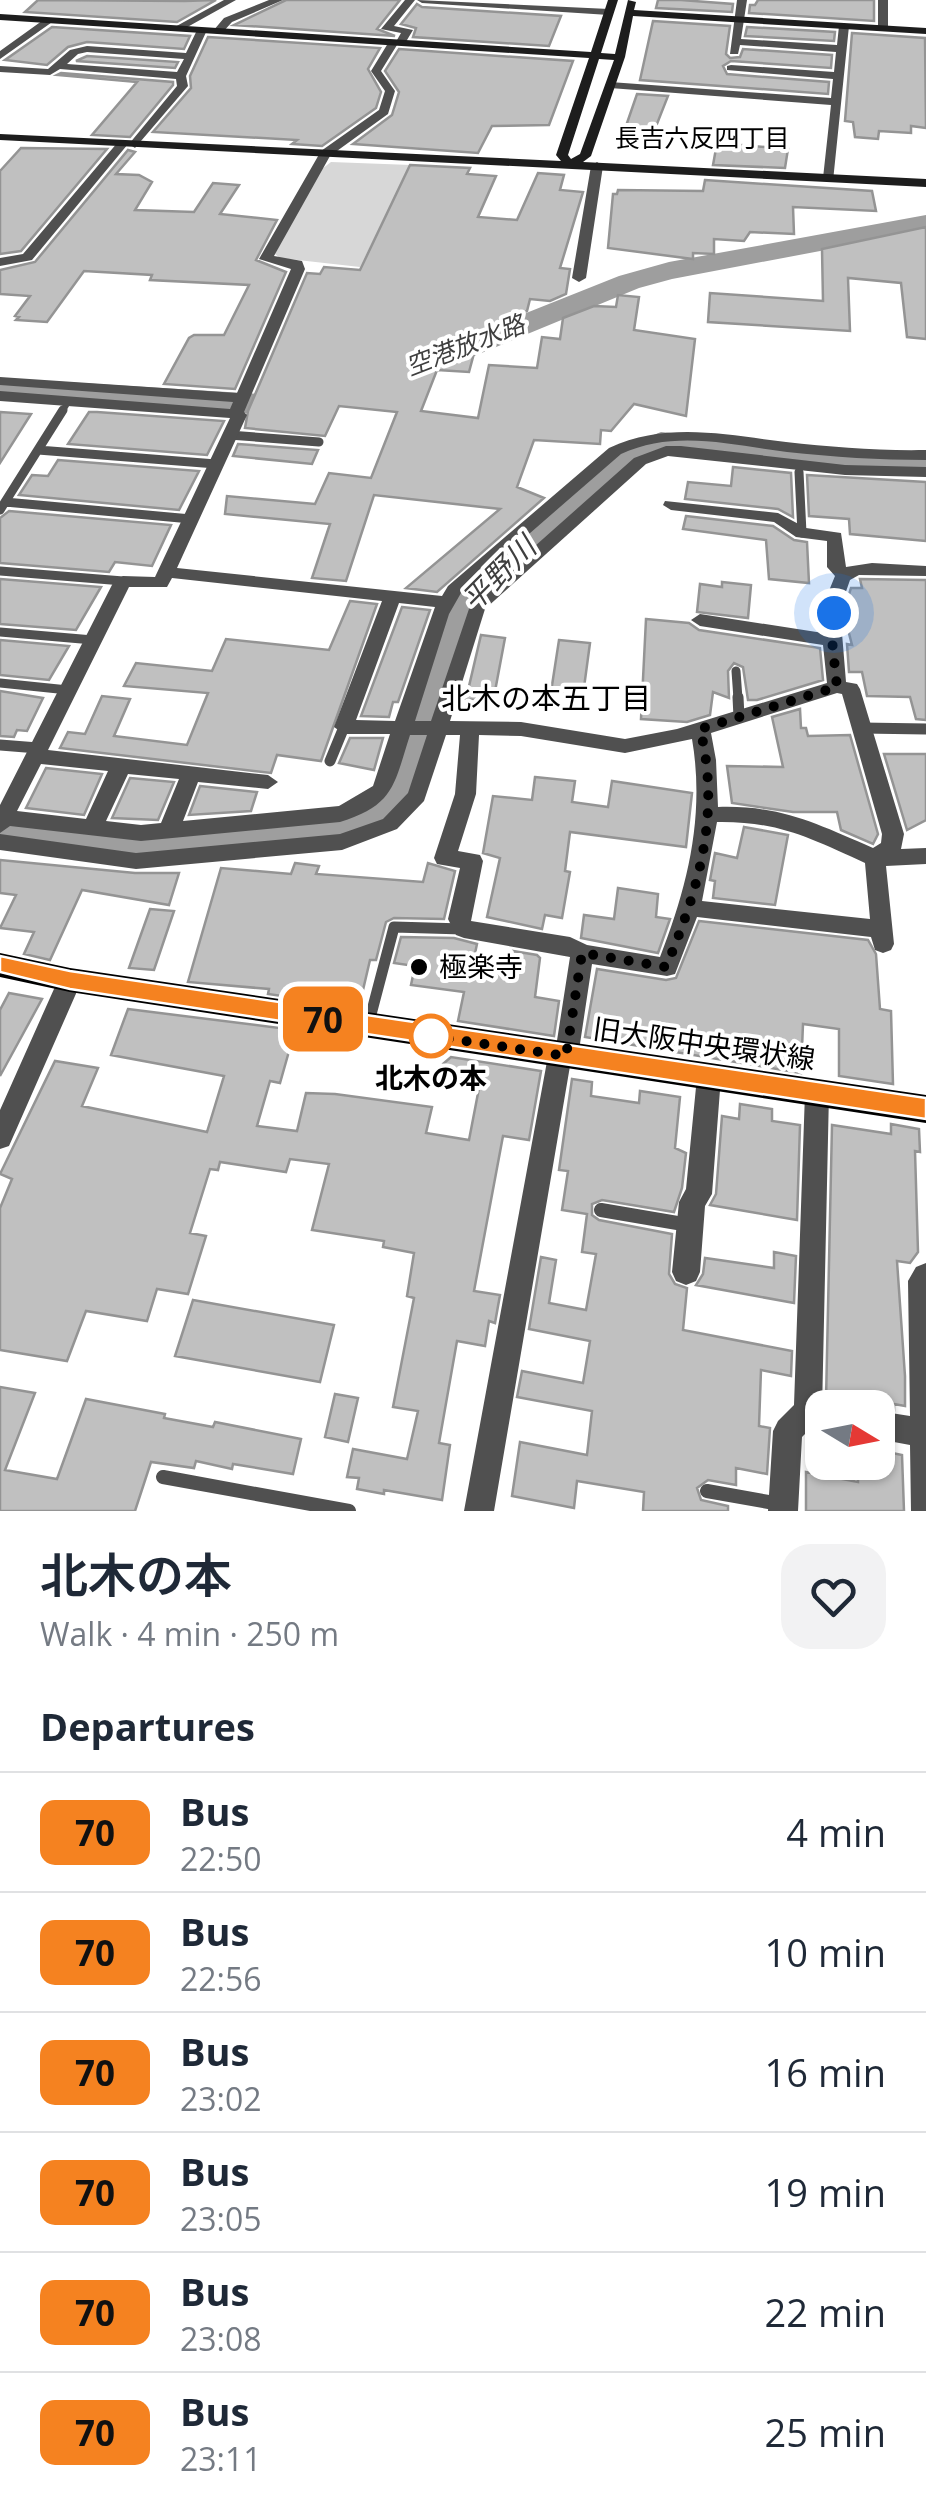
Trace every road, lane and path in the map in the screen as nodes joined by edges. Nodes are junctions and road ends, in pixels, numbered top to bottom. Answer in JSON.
{"nodes":[{"id":1,"x":231,"y":0,"type":"edge"},
{"id":2,"x":278,"y":0,"type":"edge"},
{"id":3,"x":410,"y":0,"type":"edge"},
{"id":4,"x":422,"y":0,"type":"edge"},
{"id":5,"x":632,"y":0,"type":"edge"},
{"id":6,"x":742,"y":0,"type":"edge"},
{"id":7,"x":883,"y":0,"type":"edge"},
{"id":8,"x":473,"y":2,"type":"edge"},
{"id":9,"x":561,"y":4,"type":"edge"},
{"id":10,"x":611,"y":6,"type":"edge"},
{"id":11,"x":628,"y":13,"type":"junction"},
{"id":12,"x":0,"y":16,"type":"edge"},
{"id":13,"x":49,"y":16,"type":"junction"},
{"id":14,"x":739,"y":20,"type":"junction"},
{"id":15,"x":844,"y":26,"type":"junction"},
{"id":16,"x":178,"y":28,"type":"junction"},
{"id":17,"x":883,"y":28,"type":"junction"},
{"id":18,"x":202,"y":30,"type":"junction"},
{"id":19,"x":218,"y":31,"type":"junction"},
{"id":20,"x":926,"y":31,"type":"edge"},
{"id":21,"x":397,"y":42,"type":"junction"},
{"id":22,"x":735,"y":42,"type":"junction"},
{"id":23,"x":843,"y":48,"type":"junction"},
{"id":24,"x":0,"y":56,"type":"edge"},
{"id":25,"x":188,"y":56,"type":"junction"},
{"id":26,"x":598,"y":56,"type":"junction"},
{"id":27,"x":620,"y":57,"type":"junction"},
{"id":28,"x":58,"y":66,"type":"junction"},
{"id":29,"x":0,"y":68,"type":"edge"},
{"id":30,"x":731,"y":68,"type":"junction"},
{"id":31,"x":181,"y":76,"type":"junction"},
{"id":32,"x":840,"y":76,"type":"junction"},
{"id":33,"x":610,"y":84,"type":"junction"},
{"id":34,"x":727,"y":93,"type":"junction"},
{"id":35,"x":836,"y":102,"type":"junction"},
{"id":36,"x":0,"y":138,"type":"edge"},
{"id":37,"x":128,"y":144,"type":"junction"},
{"id":38,"x":325,"y":154,"type":"junction"},
{"id":39,"x":570,"y":164,"type":"junction"},
{"id":40,"x":597,"y":166,"type":"junction"},
{"id":41,"x":829,"y":178,"type":"junction"},
{"id":42,"x":926,"y":183,"type":"edge"},
{"id":43,"x":0,"y":262,"type":"edge"},
{"id":44,"x":579,"y":278,"type":"dead end"},
{"id":45,"x":0,"y":381,"type":"edge"},
{"id":46,"x":0,"y":396,"type":"edge"},
{"id":47,"x":68,"y":402,"type":"junction"},
{"id":48,"x":238,"y":406,"type":"junction"},
{"id":49,"x":229,"y":435,"type":"junction"},
{"id":50,"x":319,"y":442,"type":"dead end"},
{"id":51,"x":38,"y":450,"type":"junction"},
{"id":52,"x":926,"y":455,"type":"edge"},
{"id":53,"x":216,"y":464,"type":"junction"},
{"id":54,"x":799,"y":472,"type":"dead end"},
{"id":55,"x":926,"y":472,"type":"edge"},
{"id":56,"x":672,"y":505,"type":"dead end"},
{"id":57,"x":3,"y":506,"type":"edge"},
{"id":58,"x":190,"y":519,"type":"junction"},
{"id":59,"x":802,"y":533,"type":"junction"},
{"id":60,"x":0,"y":571,"type":"edge"},
{"id":61,"x":926,"y":571,"type":"edge"},
{"id":62,"x":166,"y":572,"type":"junction"},
{"id":63,"x":843,"y":575,"type":"junction"},
{"id":64,"x":123,"y":581,"type":"junction"},
{"id":65,"x":394,"y":596,"type":"junction"},
{"id":66,"x":445,"y":602,"type":"junction"},
{"id":67,"x":700,"y":620,"type":"dead end"},
{"id":68,"x":0,"y":632,"type":"edge"},
{"id":69,"x":93,"y":640,"type":"junction"},
{"id":70,"x":832,"y":640,"type":"junction"},
{"id":71,"x":736,"y":670,"type":"dead end"},
{"id":72,"x":0,"y":683,"type":"edge"},
{"id":73,"x":837,"y":687,"type":"junction"},
{"id":74,"x":68,"y":690,"type":"junction"},
{"id":75,"x":738,"y":717,"type":"junction"},
{"id":76,"x":344,"y":727,"type":"junction"},
{"id":77,"x":402,"y":728,"type":"junction"},
{"id":78,"x":438,"y":728,"type":"junction"},
{"id":79,"x":469,"y":728,"type":"junction"},
{"id":80,"x":862,"y":728,"type":"junction"},
{"id":81,"x":700,"y":729,"type":"junction"},
{"id":82,"x":926,"y":729,"type":"edge"},
{"id":83,"x":0,"y":744,"type":"edge"},
{"id":84,"x":36,"y":752,"type":"junction"},
{"id":85,"x":330,"y":762,"type":"dead end"},
{"id":86,"x":120,"y":766,"type":"junction"},
{"id":87,"x":191,"y":774,"type":"junction"},
{"id":88,"x":268,"y":782,"type":"dead end"},
{"id":89,"x":707,"y":815,"type":"junction"},
{"id":90,"x":2,"y":820,"type":"edge"},
{"id":91,"x":92,"y":828,"type":"junction"},
{"id":92,"x":169,"y":830,"type":"junction"},
{"id":93,"x":0,"y":842,"type":"edge"},
{"id":94,"x":926,"y":856,"type":"edge"},
{"id":95,"x":875,"y":858,"type":"junction"},
{"id":96,"x":691,"y":908,"type":"junction"},
{"id":97,"x":464,"y":929,"type":"junction"},
{"id":98,"x":582,"y":953,"type":"junction"},
{"id":99,"x":3,"y":970,"type":"edge"},
{"id":100,"x":70,"y":980,"type":"junction"},
{"id":101,"x":368,"y":1026,"type":"junction"},
{"id":102,"x":563,"y":1056,"type":"junction"},
{"id":103,"x":709,"y":1078,"type":"junction"},
{"id":104,"x":817,"y":1093,"type":"junction"},
{"id":105,"x":926,"y":1109,"type":"edge"},
{"id":106,"x":0,"y":1138,"type":"edge"},
{"id":107,"x":602,"y":1210,"type":"dead end"},
{"id":108,"x":690,"y":1226,"type":"junction"},
{"id":109,"x":686,"y":1272,"type":"dead end"},
{"id":110,"x":926,"y":1276,"type":"edge"},
{"id":111,"x":815,"y":1390,"type":"edge"},
{"id":112,"x":805,"y":1420,"type":"edge"},
{"id":113,"x":895,"y":1428,"type":"edge"},
{"id":114,"x":925,"y":1434,"type":"edge"},
{"id":115,"x":163,"y":1477,"type":"dead end"},
{"id":116,"x":707,"y":1491,"type":"dead end"},
{"id":117,"x":272,"y":1504,"type":"edge"},
{"id":118,"x":784,"y":1508,"type":"edge"},
{"id":119,"x":349,"y":1511,"type":"edge"},
{"id":120,"x":479,"y":1511,"type":"edge"},
{"id":121,"x":926,"y":1511,"type":"edge"}],
"edges":[{"from":1,"to":16,"type":"street"},
{"from":2,"to":19,"type":"street"},
{"from":3,"to":21,"type":"street"},
{"from":4,"to":8,"type":"street"},
{"from":5,"to":11,"type":"street"},
{"from":6,"to":14,"type":"street"},
{"from":7,"to":17,"type":"street"},
{"from":8,"to":9,"type":"street"},
{"from":9,"to":10,"type":"street"},
{"from":10,"to":26,"type":"street"},
{"from":11,"to":14,"type":"street"},
{"from":11,"to":27,"type":"street"},
{"from":12,"to":13,"type":"street"},
{"from":13,"to":16,"type":"street"},
{"from":13,"to":24,"type":"street"},
{"from":14,"to":15,"type":"street"},
{"from":14,"to":22,"type":"street"},
{"from":15,"to":17,"type":"street"},
{"from":15,"to":23,"type":"street"},
{"from":16,"to":18,"type":"street"},
{"from":17,"to":20,"type":"street"},
{"from":18,"to":19,"type":"street"},
{"from":18,"to":25,"type":"street"},
{"from":19,"to":21,"type":"street"},
{"from":21,"to":26,"type":"street"},
{"from":21,"to":38,"type":"street"},
{"from":22,"to":23,"type":"street"},
{"from":22,"to":30,"type":"street"},
{"from":23,"to":32,"type":"street"},
{"from":25,"to":28,"type":"street"},
{"from":25,"to":31,"type":"street"},
{"from":26,"to":27,"type":"street"},
{"from":26,"to":39,"type":"street"},
{"from":27,"to":33,"type":"street"},
{"from":28,"to":29,"type":"street"},
{"from":28,"to":31,"type":"street"},
{"from":30,"to":32,"type":"street"},
{"from":30,"to":34,"type":"street"},
{"from":31,"to":37,"type":"street"},
{"from":32,"to":35,"type":"street"},
{"from":33,"to":34,"type":"street"},
{"from":33,"to":39,"type":"street"},
{"from":34,"to":35,"type":"street"},
{"from":35,"to":41,"type":"street"},
{"from":36,"to":37,"type":"street"},
{"from":37,"to":38,"type":"street"},
{"from":37,"to":43,"type":"street"},
{"from":38,"to":39,"type":"street"},
{"from":38,"to":48,"type":"street"},
{"from":39,"to":40,"type":"street"},
{"from":40,"to":41,"type":"street"},
{"from":40,"to":44,"type":"street"},
{"from":41,"to":42,"type":"street"},
{"from":45,"to":48,"type":"street"},
{"from":46,"to":47,"type":"street"},
{"from":47,"to":48,"type":"street"},
{"from":47,"to":51,"type":"lane"},
{"from":48,"to":49,"type":"street"},
{"from":49,"to":50,"type":"lane"},
{"from":49,"to":53,"type":"street"},
{"from":51,"to":53,"type":"lane"},
{"from":51,"to":57,"type":"lane"},
{"from":52,"to":66,"type":"street"},
{"from":53,"to":58,"type":"street"},
{"from":54,"to":59,"type":"lane"},
{"from":55,"to":78,"type":"street"},
{"from":56,"to":59,"type":"street"},
{"from":57,"to":58,"type":"lane"},
{"from":58,"to":62,"type":"street"},
{"from":59,"to":63,"type":"street"},
{"from":60,"to":64,"type":"lane"},
{"from":61,"to":63,"type":"street"},
{"from":62,"to":64,"type":"street"},
{"from":62,"to":65,"type":"street"},
{"from":63,"to":70,"type":"street"},
{"from":64,"to":69,"type":"street"},
{"from":65,"to":66,"type":"street"},
{"from":65,"to":76,"type":"street"},
{"from":66,"to":77,"type":"street"},
{"from":67,"to":70,"type":"street"},
{"from":68,"to":69,"type":"lane"},
{"from":69,"to":74,"type":"street"},
{"from":70,"to":73,"type":"street"},
{"from":71,"to":75,"type":"lane"},
{"from":72,"to":74,"type":"lane"},
{"from":73,"to":75,"type":"street"},
{"from":73,"to":80,"type":"street"},
{"from":74,"to":84,"type":"street"},
{"from":75,"to":81,"type":"street"},
{"from":76,"to":77,"type":"street"},
{"from":76,"to":85,"type":"lane"},
{"from":77,"to":78,"type":"street"},
{"from":77,"to":92,"type":"street"},
{"from":78,"to":79,"type":"street"},
{"from":78,"to":93,"type":"street"},
{"from":79,"to":81,"type":"street"},
{"from":79,"to":97,"type":"street"},
{"from":80,"to":82,"type":"lane"},
{"from":80,"to":95,"type":"street"},
{"from":81,"to":89,"type":"street"},
{"from":83,"to":84,"type":"lane"},
{"from":84,"to":86,"type":"street"},
{"from":84,"to":90,"type":"street"},
{"from":86,"to":87,"type":"street"},
{"from":86,"to":91,"type":"street"},
{"from":87,"to":88,"type":"street"},
{"from":87,"to":92,"type":"street"},
{"from":89,"to":95,"type":"street"},
{"from":89,"to":96,"type":"street"},
{"from":90,"to":91,"type":"street"},
{"from":91,"to":92,"type":"street"},
{"from":94,"to":95,"type":"street"},
{"from":95,"to":96,"type":"street"},
{"from":96,"to":98,"type":"street"},
{"from":97,"to":98,"type":"street"},
{"from":97,"to":101,"type":"lane"},
{"from":98,"to":102,"type":"street"},
{"from":99,"to":100,"type":"main road","name":"旧大阪中央環状線"},
{"from":100,"to":101,"type":"main road","name":"旧大阪中央環状線"},
{"from":100,"to":106,"type":"street"},
{"from":101,"to":102,"type":"main road","name":"旧大阪中央環状線"},
{"from":102,"to":103,"type":"main road","name":"旧大阪中央環状線"},
{"from":102,"to":120,"type":"street"},
{"from":103,"to":104,"type":"main road","name":"旧大阪中央環状線"},
{"from":103,"to":108,"type":"street"},
{"from":104,"to":105,"type":"main road","name":"旧大阪中央環状線"},
{"from":104,"to":111,"type":"street"},
{"from":107,"to":108,"type":"lane"},
{"from":108,"to":109,"type":"street"},
{"from":110,"to":114,"type":"street"},
{"from":112,"to":118,"type":"street"},
{"from":113,"to":114,"type":"street"},
{"from":114,"to":121,"type":"street"},
{"from":115,"to":117,"type":"lane"},
{"from":116,"to":118,"type":"lane"},
{"from":117,"to":119,"type":"lane"}]}
